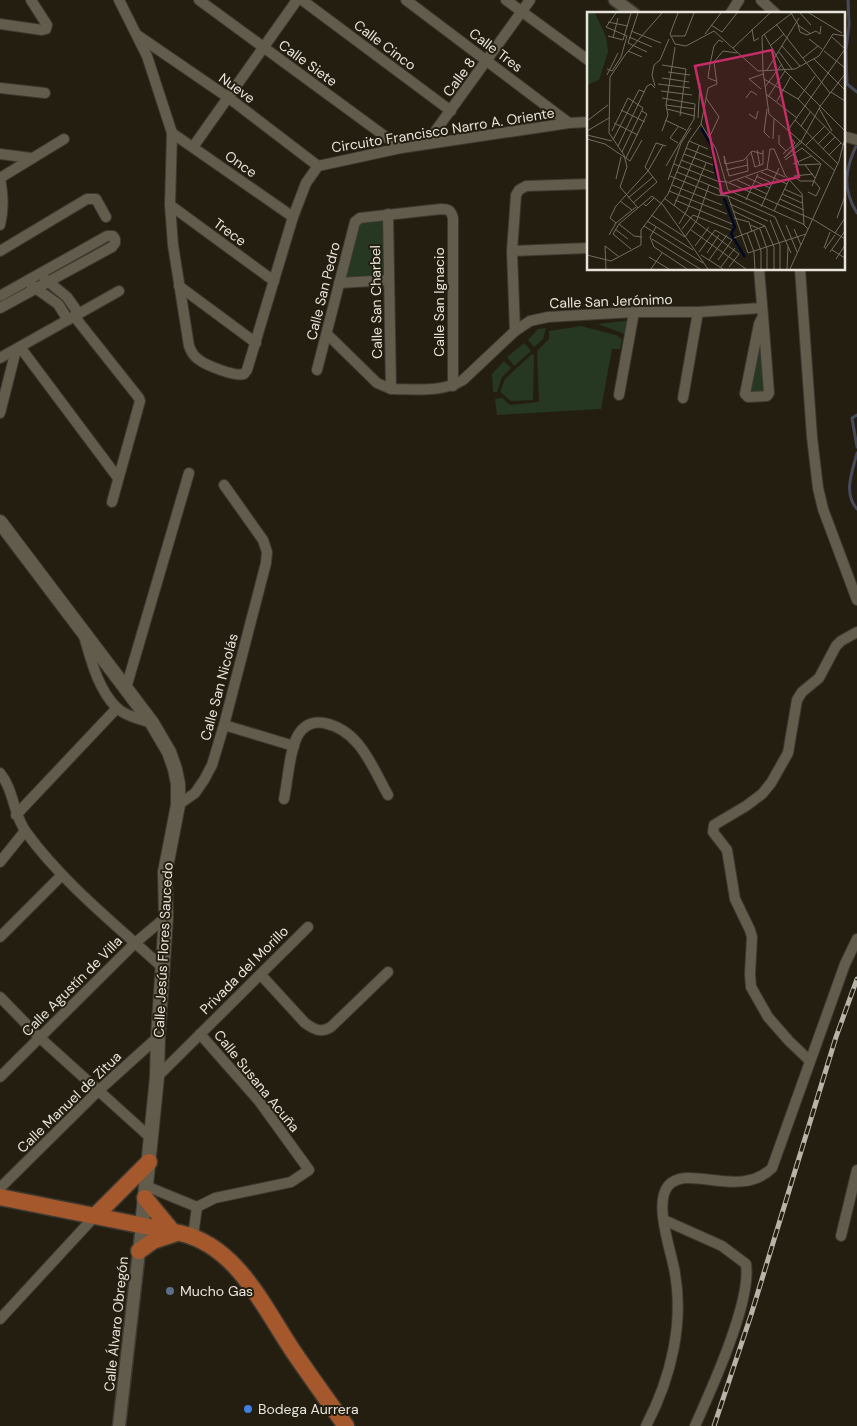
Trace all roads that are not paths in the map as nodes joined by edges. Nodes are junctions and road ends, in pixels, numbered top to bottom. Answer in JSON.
{"nodes":[{"id":1,"x":31,"y":0,"type":"edge"},
{"id":2,"x":119,"y":0,"type":"edge"},
{"id":3,"x":199,"y":0,"type":"edge"},
{"id":4,"x":297,"y":0,"type":"edge"},
{"id":5,"x":302,"y":0,"type":"edge"},
{"id":6,"x":406,"y":0,"type":"edge"},
{"id":7,"x":506,"y":0,"type":"edge"},
{"id":8,"x":530,"y":0,"type":"edge"},
{"id":9,"x":615,"y":0,"type":"edge"},
{"id":10,"x":739,"y":0,"type":"edge"},
{"id":11,"x":761,"y":0,"type":"edge"},
{"id":12,"x":521,"y":12,"type":"junction"},
{"id":13,"x":631,"y":12,"type":"edge"},
{"id":14,"x":731,"y":12,"type":"edge"},
{"id":15,"x":774,"y":12,"type":"edge"},
{"id":16,"x":0,"y":24,"type":"edge"},
{"id":17,"x":137,"y":35,"type":"junction"},
{"id":18,"x":263,"y":47,"type":"junction"},
{"id":19,"x":587,"y":59,"type":"edge"},
{"id":20,"x":488,"y":60,"type":"junction"},
{"id":21,"x":0,"y":88,"type":"edge"},
{"id":22,"x":45,"y":93,"type":"dead end"},
{"id":23,"x":228,"y":98,"type":"junction"},
{"id":24,"x":451,"y":111,"type":"junction"},
{"id":25,"x":587,"y":122,"type":"edge"},
{"id":26,"x":569,"y":123,"type":"junction"},
{"id":27,"x":172,"y":133,"type":"junction"},
{"id":28,"x":844,"y":136,"type":"edge"},
{"id":29,"x":64,"y":139,"type":"dead end"},
{"id":30,"x":857,"y":140,"type":"edge"},
{"id":31,"x":426,"y":144,"type":"junction"},
{"id":32,"x":193,"y":147,"type":"junction"},
{"id":33,"x":401,"y":148,"type":"junction"},
{"id":34,"x":0,"y":154,"type":"edge"},
{"id":35,"x":31,"y":158,"type":"junction"},
{"id":36,"x":318,"y":166,"type":"junction"},
{"id":37,"x":0,"y":178,"type":"edge"},
{"id":38,"x":587,"y":184,"type":"edge"},
{"id":39,"x":170,"y":205,"type":"junction"},
{"id":40,"x":1,"y":212,"type":"edge"},
{"id":41,"x":388,"y":214,"type":"junction"},
{"id":42,"x":106,"y":217,"type":"dead end"},
{"id":43,"x":293,"y":218,"type":"junction"},
{"id":44,"x":0,"y":225,"type":"edge"},
{"id":45,"x":587,"y":248,"type":"edge"},
{"id":46,"x":0,"y":251,"type":"edge"},
{"id":47,"x":512,"y":252,"type":"junction"},
{"id":48,"x":759,"y":270,"type":"edge"},
{"id":49,"x":800,"y":270,"type":"edge"},
{"id":50,"x":38,"y":275,"type":"junction"},
{"id":51,"x":389,"y":280,"type":"junction"},
{"id":52,"x":26,"y":281,"type":"junction"},
{"id":53,"x":48,"y":281,"type":"junction"},
{"id":54,"x":274,"y":281,"type":"junction"},
{"id":55,"x":339,"y":283,"type":"junction"},
{"id":56,"x":179,"y":286,"type":"junction"},
{"id":57,"x":36,"y":288,"type":"junction"},
{"id":58,"x":119,"y":291,"type":"dead end"},
{"id":59,"x":1,"y":302,"type":"edge"},
{"id":60,"x":634,"y":312,"type":"junction"},
{"id":61,"x":698,"y":312,"type":"junction"},
{"id":62,"x":763,"y":312,"type":"junction"},
{"id":63,"x":74,"y":317,"type":"junction"},
{"id":64,"x":515,"y":330,"type":"junction"},
{"id":65,"x":327,"y":334,"type":"junction"},
{"id":66,"x":256,"y":343,"type":"junction"},
{"id":67,"x":18,"y":348,"type":"junction"},
{"id":68,"x":0,"y":358,"type":"edge"},
{"id":69,"x":317,"y":370,"type":"dead end"},
{"id":70,"x":453,"y":386,"type":"junction"},
{"id":71,"x":391,"y":389,"type":"junction"},
{"id":72,"x":619,"y":395,"type":"dead end"},
{"id":73,"x":683,"y":398,"type":"dead end"},
{"id":74,"x":0,"y":413,"type":"edge"},
{"id":75,"x":189,"y":473,"type":"dead end"},
{"id":76,"x":118,"y":478,"type":"junction"},
{"id":77,"x":224,"y":485,"type":"dead end"},
{"id":78,"x":112,"y":502,"type":"dead end"},
{"id":79,"x":2,"y":531,"type":"edge"},
{"id":80,"x":857,"y":600,"type":"edge"},
{"id":81,"x":81,"y":628,"type":"junction"},
{"id":82,"x":857,"y":632,"type":"edge"},
{"id":83,"x":126,"y":688,"type":"junction"},
{"id":84,"x":117,"y":708,"type":"junction"},
{"id":85,"x":152,"y":723,"type":"junction"},
{"id":86,"x":224,"y":725,"type":"junction"},
{"id":87,"x":294,"y":746,"type":"junction"},
{"id":88,"x":0,"y":773,"type":"edge"},
{"id":89,"x":388,"y":795,"type":"dead end"},
{"id":90,"x":284,"y":799,"type":"dead end"},
{"id":91,"x":178,"y":805,"type":"junction"},
{"id":92,"x":16,"y":815,"type":"junction"},
{"id":93,"x":25,"y":831,"type":"junction"},
{"id":94,"x":0,"y":862,"type":"edge"},
{"id":95,"x":62,"y":875,"type":"junction"},
{"id":96,"x":166,"y":917,"type":"junction"},
{"id":97,"x":308,"y":926,"type":"dead end"},
{"id":98,"x":0,"y":937,"type":"edge"},
{"id":99,"x":857,"y":939,"type":"edge"},
{"id":100,"x":135,"y":943,"type":"junction"},
{"id":101,"x":162,"y":967,"type":"junction"},
{"id":102,"x":388,"y":972,"type":"dead end"},
{"id":103,"x":261,"y":975,"type":"junction"},
{"id":104,"x":0,"y":997,"type":"edge"},
{"id":105,"x":200,"y":1034,"type":"junction"},
{"id":106,"x":39,"y":1037,"type":"junction"},
{"id":107,"x":158,"y":1037,"type":"junction"},
{"id":108,"x":810,"y":1061,"type":"junction"},
{"id":109,"x":0,"y":1077,"type":"edge"},
{"id":110,"x":157,"y":1077,"type":"junction"},
{"id":111,"x":98,"y":1091,"type":"junction"},
{"id":112,"x":152,"y":1139,"type":"junction"},
{"id":113,"x":149,"y":1162,"type":"junction"},
{"id":114,"x":857,"y":1170,"type":"edge"},
{"id":115,"x":855,"y":1186,"type":"edge"},
{"id":116,"x":0,"y":1188,"type":"edge"},
{"id":117,"x":146,"y":1192,"type":"junction"},
{"id":118,"x":0,"y":1197,"type":"edge"},
{"id":119,"x":197,"y":1207,"type":"junction"},
{"id":120,"x":96,"y":1215,"type":"junction"},
{"id":121,"x":664,"y":1220,"type":"junction"},
{"id":122,"x":142,"y":1225,"type":"junction"},
{"id":123,"x":182,"y":1233,"type":"junction"},
{"id":124,"x":842,"y":1236,"type":"dead end"},
{"id":125,"x":139,"y":1251,"type":"junction"},
{"id":126,"x":0,"y":1319,"type":"edge"},
{"id":127,"x":119,"y":1426,"type":"edge"},
{"id":128,"x":346,"y":1426,"type":"edge"},
{"id":129,"x":646,"y":1426,"type":"edge"},
{"id":130,"x":695,"y":1426,"type":"edge"}],
"edges":[{"from":1,"to":16,"type":"street"},
{"from":2,"to":17,"type":"street","name":"Circuito Francisco Narro A. Oriente"},
{"from":3,"to":18,"type":"street","name":"Calle Siete"},
{"from":4,"to":18,"type":"street"},
{"from":5,"to":24,"type":"street","name":"Calle Cinco"},
{"from":6,"to":20,"type":"street","name":"Calle Tres"},
{"from":7,"to":12,"type":"street"},
{"from":8,"to":12,"type":"street","name":"Calle 8"},
{"from":9,"to":13,"type":"street"},
{"from":10,"to":14,"type":"street"},
{"from":11,"to":15,"type":"street"},
{"from":12,"to":19,"type":"street"},
{"from":12,"to":20,"type":"street","name":"Calle 8"},
{"from":17,"to":23,"type":"street","name":"Nueve"},
{"from":17,"to":27,"type":"street","name":"Circuito Francisco Narro A. Oriente"},
{"from":18,"to":23,"type":"street"},
{"from":18,"to":33,"type":"street","name":"Calle Siete"},
{"from":20,"to":24,"type":"street","name":"Calle 8"},
{"from":20,"to":26,"type":"street","name":"Calle Tres"},
{"from":21,"to":22,"type":"street"},
{"from":23,"to":32,"type":"street"},
{"from":23,"to":36,"type":"street","name":"Nueve"},
{"from":24,"to":31,"type":"street","name":"Calle 8"},
{"from":25,"to":26,"type":"street","name":"Circuito Francisco Narro A. Oriente"},
{"from":26,"to":31,"type":"street","name":"Circuito Francisco Narro A. Oriente"},
{"from":27,"to":32,"type":"street","name":"Once"},
{"from":27,"to":39,"type":"street","name":"Circuito Francisco Narro A. Oriente"},
{"from":28,"to":30,"type":"street"},
{"from":29,"to":35,"type":"street"},
{"from":31,"to":33,"type":"street","name":"Circuito Francisco Narro A. Oriente"},
{"from":32,"to":43,"type":"street","name":"Once"},
{"from":33,"to":36,"type":"street","name":"Circuito Francisco Narro A. Oriente"},
{"from":34,"to":35,"type":"street"},
{"from":35,"to":37,"type":"street"},
{"from":36,"to":43,"type":"street","name":"Circuito Francisco Narro A. Oriente"},
{"from":37,"to":40,"type":"street"},
{"from":38,"to":47,"type":"street"},
{"from":39,"to":54,"type":"street","name":"Trece"},
{"from":39,"to":56,"type":"street","name":"Circuito Francisco Narro A. Oriente"},
{"from":40,"to":44,"type":"street"},
{"from":41,"to":51,"type":"street","name":"Calle San Charbel"},
{"from":41,"to":55,"type":"street","name":"Calle San Pedro"},
{"from":41,"to":70,"type":"street","name":"Calle San Ignacio"},
{"from":42,"to":46,"type":"street"},
{"from":43,"to":54,"type":"street","name":"Circuito Francisco Narro A. Oriente"},
{"from":45,"to":47,"type":"street"},
{"from":47,"to":64,"type":"street"},
{"from":48,"to":62,"type":"street"},
{"from":49,"to":80,"type":"street"},
{"from":50,"to":52,"type":"street"},
{"from":50,"to":53,"type":"street"},
{"from":50,"to":53,"type":"street"},
{"from":51,"to":55,"type":"street"},
{"from":51,"to":71,"type":"street","name":"Calle San Charbel"},
{"from":52,"to":57,"type":"street"},
{"from":52,"to":59,"type":"street"},
{"from":53,"to":57,"type":"street"},
{"from":53,"to":63,"type":"street"},
{"from":54,"to":66,"type":"street","name":"Circuito Francisco Narro A. Oriente"},
{"from":55,"to":65,"type":"street","name":"Calle San Pedro"},
{"from":56,"to":66,"type":"street"},
{"from":56,"to":66,"type":"street","name":"Circuito Francisco Narro A. Oriente"},
{"from":57,"to":59,"type":"street"},
{"from":57,"to":63,"type":"street"},
{"from":58,"to":63,"type":"street"},
{"from":60,"to":61,"type":"street","name":"Calle San Jerónimo"},
{"from":60,"to":64,"type":"street","name":"Calle San Jerónimo"},
{"from":60,"to":72,"type":"street"},
{"from":61,"to":62,"type":"street","name":"Calle San Jerónimo"},
{"from":61,"to":73,"type":"street"},
{"from":62,"to":62,"type":"street"},
{"from":63,"to":67,"type":"street"},
{"from":63,"to":76,"type":"street"},
{"from":64,"to":70,"type":"street","name":"Calle San Jerónimo"},
{"from":65,"to":69,"type":"street","name":"Calle San Pedro"},
{"from":65,"to":71,"type":"street"},
{"from":67,"to":68,"type":"street"},
{"from":67,"to":74,"type":"street"},
{"from":67,"to":76,"type":"street"},
{"from":70,"to":71,"type":"street"},
{"from":75,"to":83,"type":"street"},
{"from":76,"to":78,"type":"street"},
{"from":77,"to":86,"type":"street","name":"Calle San Nicolás"},
{"from":79,"to":81,"type":"main road","name":"Calle Jesús Flores Saucedo"},
{"from":81,"to":83,"type":"main road","name":"Calle Jesús Flores Saucedo"},
{"from":81,"to":84,"type":"street"},
{"from":82,"to":108,"type":"street"},
{"from":83,"to":85,"type":"main road","name":"Calle Jesús Flores Saucedo"},
{"from":84,"to":85,"type":"street"},
{"from":84,"to":92,"type":"street"},
{"from":85,"to":91,"type":"main road","name":"Calle Jesús Flores Saucedo"},
{"from":86,"to":87,"type":"street"},
{"from":86,"to":91,"type":"street","name":"Calle San Nicolás"},
{"from":87,"to":89,"type":"street"},
{"from":87,"to":90,"type":"street"},
{"from":88,"to":92,"type":"street"},
{"from":91,"to":96,"type":"main road","name":"Calle Jesús Flores Saucedo"},
{"from":92,"to":93,"type":"street"},
{"from":93,"to":94,"type":"street"},
{"from":93,"to":95,"type":"street"},
{"from":95,"to":98,"type":"street"},
{"from":95,"to":100,"type":"street"},
{"from":96,"to":100,"type":"street","name":"Calle Agustín de Villa"},
{"from":96,"to":101,"type":"main road","name":"Calle Jesús Flores Saucedo"},
{"from":97,"to":103,"type":"street","name":"Privada del Morillo"},
{"from":99,"to":108,"type":"street"},
{"from":100,"to":101,"type":"street"},
{"from":100,"to":106,"type":"street","name":"Calle Agustín de Villa"},
{"from":101,"to":107,"type":"main road","name":"Calle Jesús Flores Saucedo"},
{"from":102,"to":103,"type":"street"},
{"from":103,"to":105,"type":"street","name":"Privada del Morillo"},
{"from":104,"to":106,"type":"street"},
{"from":105,"to":110,"type":"street","name":"Privada del Morillo"},
{"from":105,"to":119,"type":"street","name":"Calle Susana Acuña"},
{"from":106,"to":109,"type":"street","name":"Calle Agustín de Villa"},
{"from":106,"to":111,"type":"street"},
{"from":107,"to":110,"type":"main road","name":"Calle Jesús Flores Saucedo"},
{"from":107,"to":111,"type":"street","name":"Calle Manuel de Zitua"},
{"from":108,"to":121,"type":"street"},
{"from":110,"to":112,"type":"main road","name":"Calle Jesús Flores Saucedo"},
{"from":111,"to":112,"type":"street"},
{"from":111,"to":116,"type":"street","name":"Calle Manuel de Zitua"},
{"from":112,"to":113,"type":"main road","name":"Calle Jesús Flores Saucedo"},
{"from":113,"to":117,"type":"main road","name":"Calle Jesús Flores Saucedo"},
{"from":113,"to":120,"type":"main road"},
{"from":114,"to":115,"type":"street"},
{"from":115,"to":124,"type":"street"},
{"from":117,"to":119,"type":"street"},
{"from":117,"to":122,"type":"main road","name":"Calle Jesús Flores Saucedo"},
{"from":117,"to":123,"type":"main road"},
{"from":118,"to":120,"type":"main road"},
{"from":119,"to":123,"type":"street"},
{"from":120,"to":122,"type":"main road"},
{"from":120,"to":126,"type":"street"},
{"from":121,"to":129,"type":"street"},
{"from":121,"to":130,"type":"street"},
{"from":122,"to":123,"type":"main road"},
{"from":122,"to":125,"type":"street","name":"Calle Álvaro Obregón"},
{"from":123,"to":125,"type":"main road"},
{"from":123,"to":128,"type":"main road"},
{"from":125,"to":127,"type":"street","name":"Calle Álvaro Obregón"}]}
